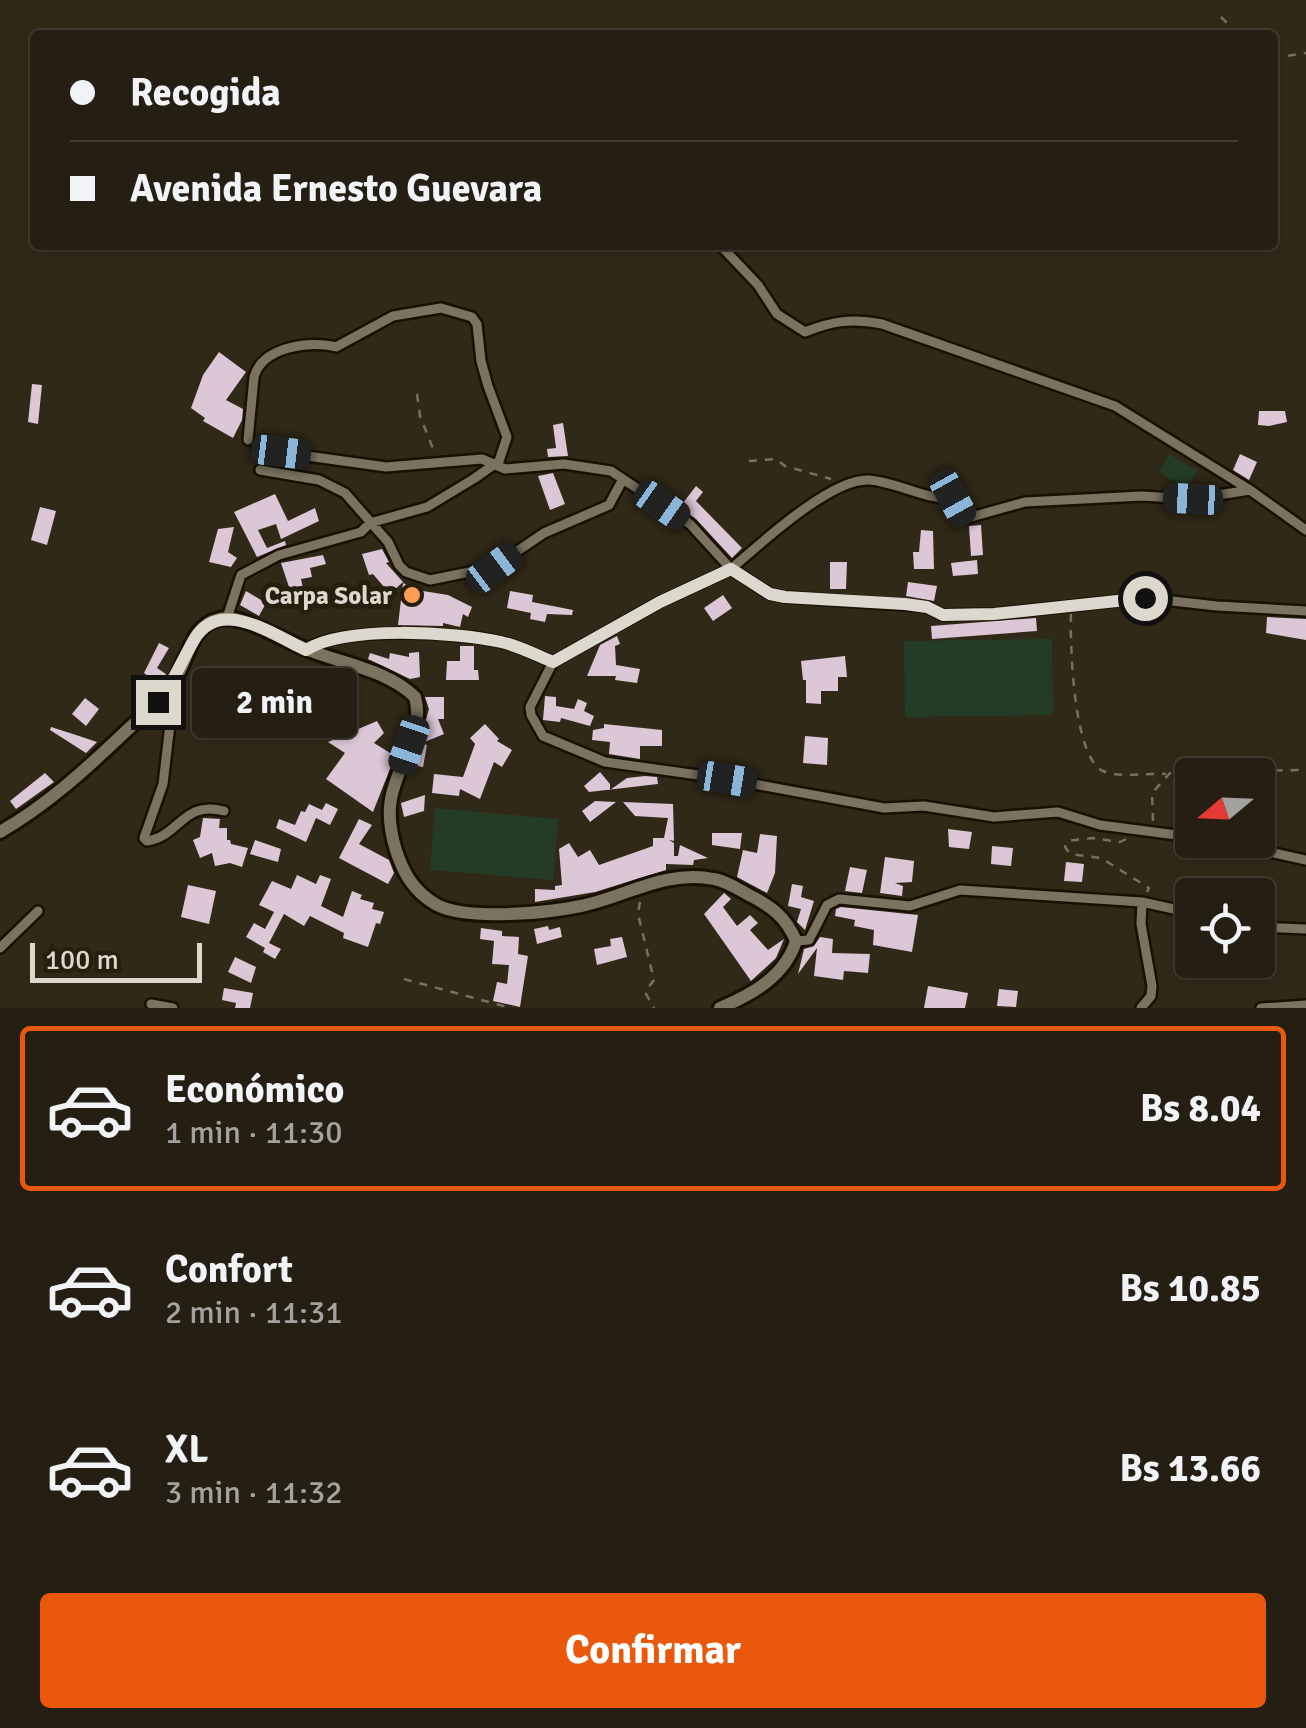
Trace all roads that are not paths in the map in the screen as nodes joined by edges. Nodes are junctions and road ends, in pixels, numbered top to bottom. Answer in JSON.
{"nodes":[{"id":1,"x":725,"y":250,"type":"edge"},
{"id":2,"x":248,"y":440,"type":"dead end"},
{"id":3,"x":257,"y":449,"type":"dead end"},
{"id":4,"x":494,"y":465,"type":"junction"},
{"id":5,"x":260,"y":470,"type":"dead end"},
{"id":6,"x":623,"y":479,"type":"junction"},
{"id":7,"x":1250,"y":490,"type":"junction"},
{"id":8,"x":370,"y":523,"type":"junction"},
{"id":9,"x":1306,"y":530,"type":"edge"},
{"id":10,"x":731,"y":569,"type":"junction"},
{"id":11,"x":1306,"y":611,"type":"edge"},
{"id":12,"x":226,"y":618,"type":"junction"},
{"id":13,"x":306,"y":650,"type":"junction"},
{"id":14,"x":553,"y":662,"type":"junction"},
{"id":15,"x":175,"y":681,"type":"junction"},
{"id":16,"x":224,"y":811,"type":"dead end"},
{"id":17,"x":0,"y":832,"type":"edge"},
{"id":18,"x":1175,"y":835,"type":"edge"},
{"id":19,"x":1275,"y":853,"type":"edge"},
{"id":20,"x":1306,"y":860,"type":"edge"},
{"id":21,"x":1142,"y":902,"type":"junction"},
{"id":22,"x":1175,"y":909,"type":"edge"},
{"id":23,"x":38,"y":910,"type":"dead end"},
{"id":24,"x":1275,"y":928,"type":"edge"},
{"id":25,"x":1306,"y":929,"type":"edge"},
{"id":26,"x":796,"y":941,"type":"junction"},
{"id":27,"x":0,"y":948,"type":"edge"},
{"id":28,"x":151,"y":1004,"type":"dead end"},
{"id":29,"x":1306,"y":1005,"type":"edge"},
{"id":30,"x":174,"y":1008,"type":"edge"},
{"id":31,"x":720,"y":1008,"type":"edge"},
{"id":32,"x":1140,"y":1008,"type":"edge"},
{"id":33,"x":1260,"y":1008,"type":"edge"}],
"edges":[{"from":1,"to":7,"type":"street"},
{"from":2,"to":4,"type":"street"},
{"from":3,"to":4,"type":"street"},
{"from":4,"to":6,"type":"street"},
{"from":4,"to":8,"type":"street"},
{"from":5,"to":8,"type":"street"},
{"from":6,"to":8,"type":"street"},
{"from":6,"to":10,"type":"street"},
{"from":7,"to":9,"type":"street"},
{"from":7,"to":10,"type":"street"},
{"from":8,"to":12,"type":"street"},
{"from":10,"to":11,"type":"street"},
{"from":10,"to":14,"type":"street"},
{"from":12,"to":13,"type":"main road"},
{"from":12,"to":15,"type":"main road"},
{"from":13,"to":14,"type":"street"},
{"from":13,"to":26,"type":"main road"},
{"from":14,"to":18,"type":"street"},
{"from":15,"to":16,"type":"street"},
{"from":15,"to":17,"type":"main road"},
{"from":19,"to":20,"type":"street"},
{"from":21,"to":22,"type":"street"},
{"from":21,"to":26,"type":"street"},
{"from":21,"to":32,"type":"street"},
{"from":23,"to":27,"type":"street"},
{"from":24,"to":25,"type":"street"},
{"from":26,"to":31,"type":"main road"},
{"from":28,"to":30,"type":"street"},
{"from":29,"to":33,"type":"street"}]}
